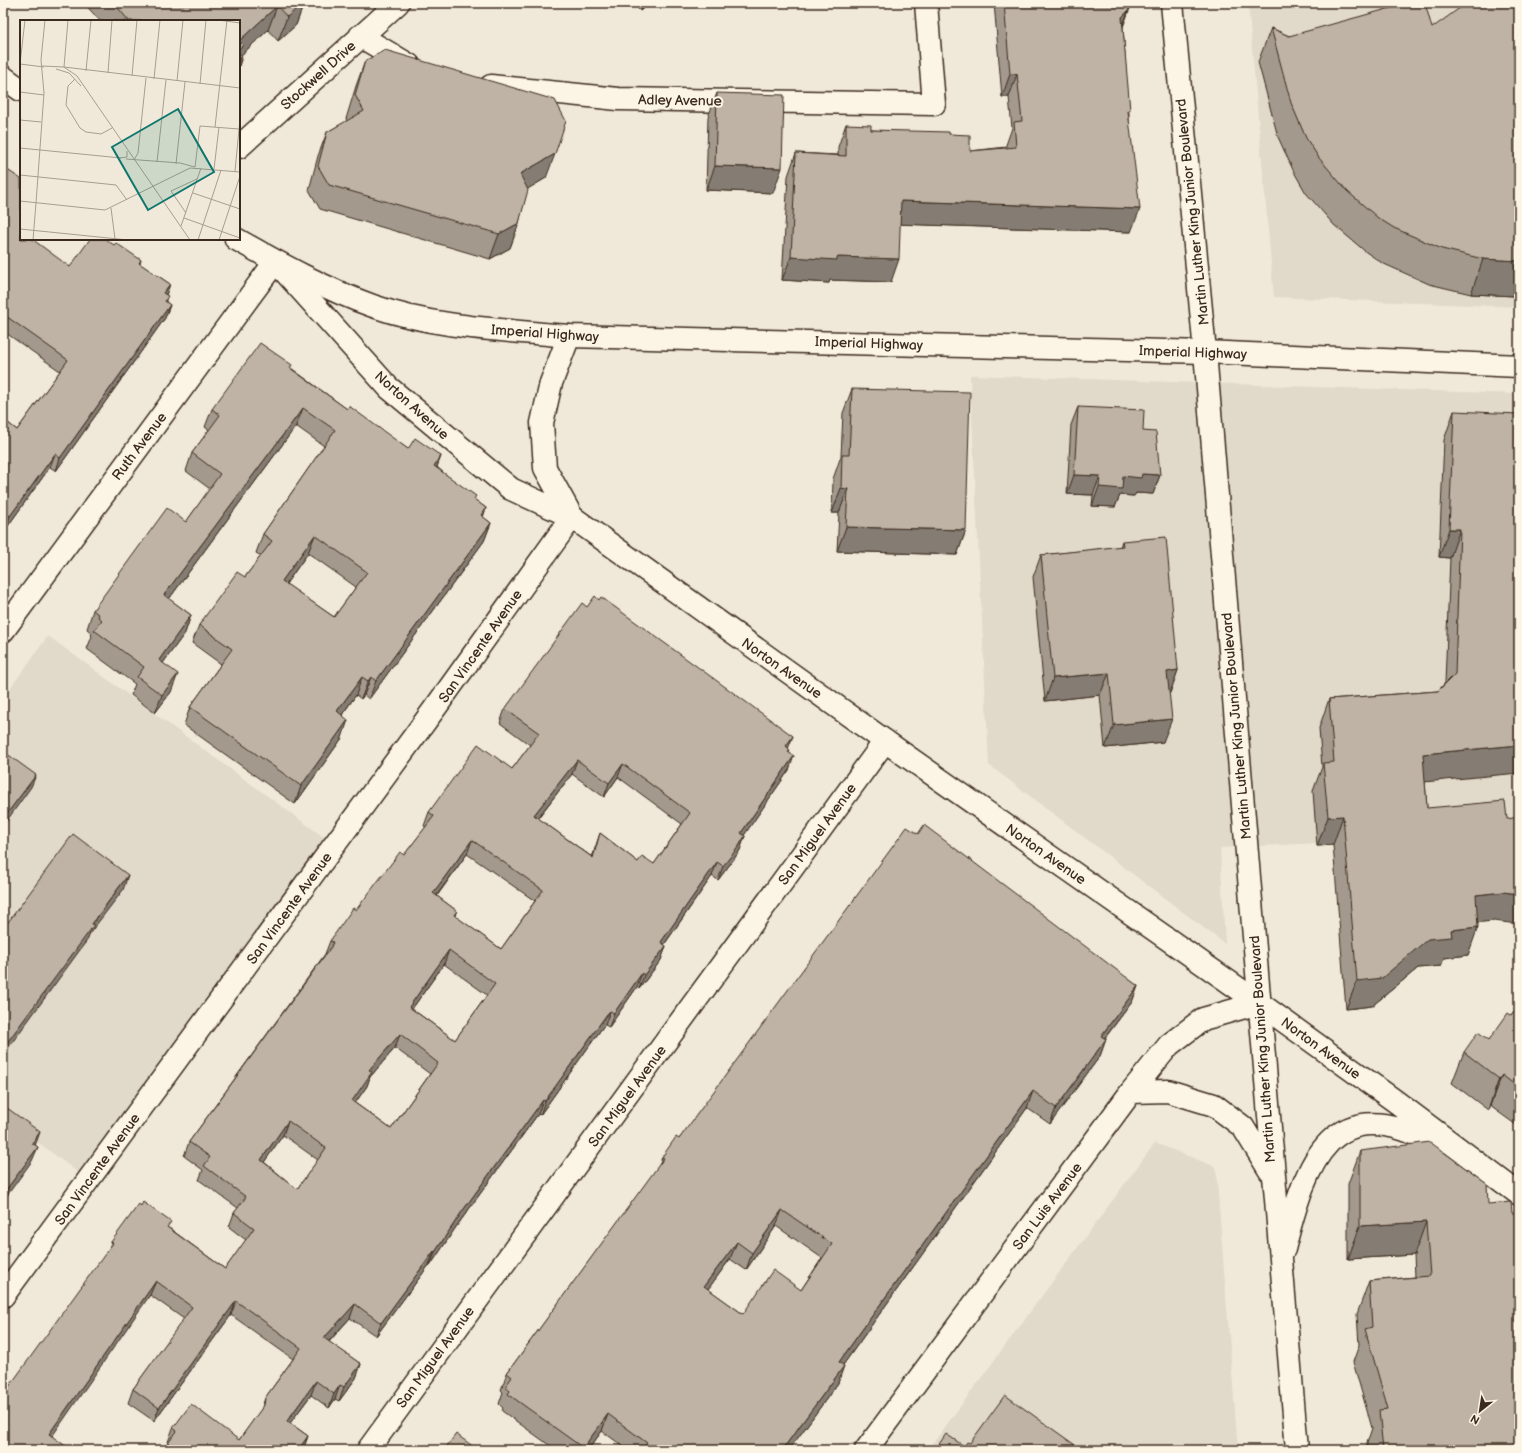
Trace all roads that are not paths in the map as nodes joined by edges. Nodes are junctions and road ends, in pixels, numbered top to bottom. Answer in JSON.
{"nodes":[{"id":1,"x":398,"y":3,"type":"edge"},
{"id":2,"x":926,"y":3,"type":"edge"},
{"id":3,"x":1172,"y":3,"type":"edge"},
{"id":4,"x":360,"y":36,"type":"junction"},
{"id":5,"x":428,"y":70,"type":"edge"},
{"id":6,"x":3,"y":77,"type":"edge"},
{"id":7,"x":471,"y":83,"type":"edge"},
{"id":8,"x":20,"y":89,"type":"edge"},
{"id":9,"x":240,"y":146,"type":"edge"},
{"id":10,"x":238,"y":240,"type":"edge"},
{"id":11,"x":276,"y":262,"type":"junction"},
{"id":12,"x":569,"y":336,"type":"junction"},
{"id":13,"x":1206,"y":352,"type":"junction"},
{"id":14,"x":1519,"y":366,"type":"edge"},
{"id":15,"x":572,"y":517,"type":"junction"},
{"id":16,"x":3,"y":631,"type":"edge"},
{"id":17,"x":885,"y":741,"type":"junction"},
{"id":18,"x":1259,"y":1003,"type":"junction"},
{"id":19,"x":1131,"y":1092,"type":"junction"},
{"id":20,"x":1272,"y":1174,"type":"junction"},
{"id":21,"x":1494,"y":1175,"type":"junction"},
{"id":22,"x":1519,"y":1194,"type":"edge"},
{"id":23,"x":1280,"y":1266,"type":"junction"},
{"id":24,"x":3,"y":1296,"type":"edge"},
{"id":25,"x":368,"y":1450,"type":"edge"},
{"id":26,"x":866,"y":1450,"type":"edge"},
{"id":27,"x":1297,"y":1450,"type":"edge"}],
"edges":[{"from":1,"to":4,"type":"street","name":"Stockwell Drive"},
{"from":2,"to":7,"type":"street","name":"Adley Avenue"},
{"from":3,"to":13,"type":"street","name":"Martin Luther King Junior Boulevard"},
{"from":4,"to":5,"type":"street"},
{"from":4,"to":9,"type":"street","name":"Stockwell Drive"},
{"from":6,"to":8,"type":"street"},
{"from":10,"to":11,"type":"street","name":"Imperial Highway"},
{"from":11,"to":12,"type":"street","name":"Imperial Highway"},
{"from":11,"to":15,"type":"street","name":"Norton Avenue"},
{"from":11,"to":16,"type":"street","name":"Ruth Avenue"},
{"from":12,"to":13,"type":"street","name":"Imperial Highway"},
{"from":12,"to":15,"type":"street","name":"Norton Avenue"},
{"from":13,"to":14,"type":"street","name":"Imperial Highway"},
{"from":13,"to":18,"type":"street","name":"Martin Luther King Junior Boulevard"},
{"from":15,"to":17,"type":"street","name":"Norton Avenue"},
{"from":15,"to":24,"type":"street","name":"San Vincente Avenue"},
{"from":17,"to":18,"type":"street","name":"Norton Avenue"},
{"from":17,"to":25,"type":"street","name":"San Miguel Avenue"},
{"from":18,"to":19,"type":"street","name":"San Luis Avenue"},
{"from":18,"to":20,"type":"street","name":"Martin Luther King Junior Boulevard"},
{"from":18,"to":21,"type":"street","name":"Norton Avenue"},
{"from":19,"to":20,"type":"street"},
{"from":19,"to":26,"type":"street","name":"San Luis Avenue"},
{"from":20,"to":23,"type":"street","name":"Martin Luther King Junior Boulevard"},
{"from":21,"to":22,"type":"street","name":"Norton Avenue"},
{"from":21,"to":23,"type":"street"},
{"from":23,"to":27,"type":"street","name":"Martin Luther King Junior Boulevard"}]}
